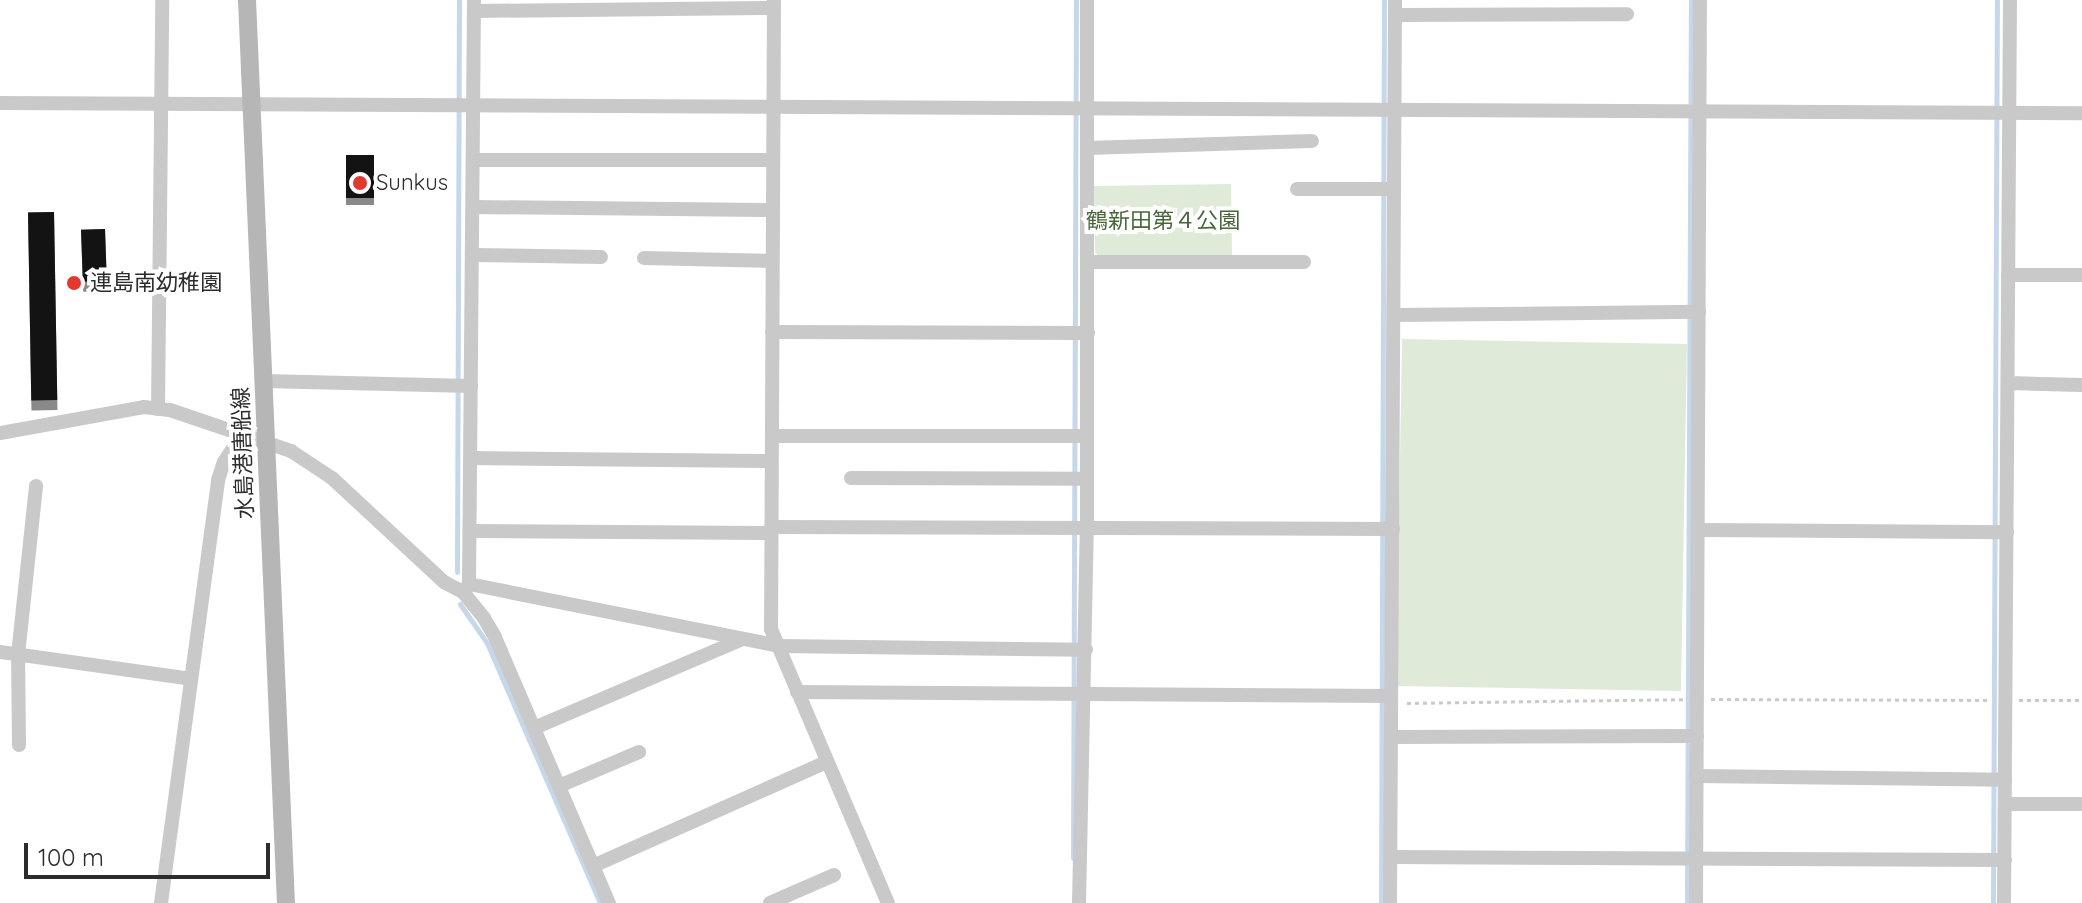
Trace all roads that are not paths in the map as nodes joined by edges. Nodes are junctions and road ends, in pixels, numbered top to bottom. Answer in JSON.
{"nodes":[{"id":1,"x":162,"y":0,"type":"edge"},
{"id":2,"x":247,"y":0,"type":"edge"},
{"id":3,"x":1087,"y":0,"type":"edge"},
{"id":4,"x":1700,"y":0,"type":"edge"},
{"id":5,"x":2010,"y":0,"type":"edge"},
{"id":6,"x":774,"y":4,"type":"edge"},
{"id":7,"x":474,"y":6,"type":"edge"},
{"id":8,"x":1395,"y":7,"type":"edge"},
{"id":9,"x":1627,"y":14,"type":"dead end"},
{"id":10,"x":252,"y":102,"type":"junction"},
{"id":11,"x":0,"y":103,"type":"edge"},
{"id":12,"x":465,"y":104,"type":"junction"},
{"id":13,"x":161,"y":105,"type":"junction"},
{"id":14,"x":773,"y":105,"type":"junction"},
{"id":15,"x":1079,"y":107,"type":"junction"},
{"id":16,"x":1386,"y":110,"type":"junction"},
{"id":17,"x":1694,"y":111,"type":"junction"},
{"id":18,"x":2001,"y":113,"type":"junction"},
{"id":19,"x":2082,"y":113,"type":"edge"},
{"id":20,"x":1312,"y":141,"type":"dead end"},
{"id":21,"x":1087,"y":148,"type":"junction"},
{"id":22,"x":473,"y":160,"type":"junction"},
{"id":23,"x":773,"y":160,"type":"junction"},
{"id":24,"x":1297,"y":189,"type":"dead end"},
{"id":25,"x":1386,"y":189,"type":"junction"},
{"id":26,"x":474,"y":207,"type":"junction"},
{"id":27,"x":772,"y":210,"type":"junction"},
{"id":28,"x":473,"y":255,"type":"junction"},
{"id":29,"x":601,"y":257,"type":"dead end"},
{"id":30,"x":644,"y":258,"type":"dead end"},
{"id":31,"x":772,"y":261,"type":"junction"},
{"id":32,"x":1089,"y":262,"type":"junction"},
{"id":33,"x":1304,"y":262,"type":"dead end"},
{"id":34,"x":2008,"y":275,"type":"junction"},
{"id":35,"x":2082,"y":275,"type":"edge"},
{"id":36,"x":1693,"y":312,"type":"junction"},
{"id":37,"x":1395,"y":315,"type":"junction"},
{"id":38,"x":772,"y":332,"type":"junction"},
{"id":39,"x":1080,"y":333,"type":"junction"},
{"id":40,"x":264,"y":381,"type":"junction"},
{"id":41,"x":2008,"y":383,"type":"junction"},
{"id":42,"x":2082,"y":385,"type":"edge"},
{"id":43,"x":462,"y":386,"type":"junction"},
{"id":44,"x":158,"y":409,"type":"junction"},
{"id":45,"x":0,"y":433,"type":"edge"},
{"id":46,"x":241,"y":436,"type":"junction"},
{"id":47,"x":772,"y":436,"type":"junction"},
{"id":48,"x":1080,"y":436,"type":"junction"},
{"id":49,"x":267,"y":444,"type":"junction"},
{"id":50,"x":471,"y":458,"type":"junction"},
{"id":51,"x":771,"y":461,"type":"junction"},
{"id":52,"x":851,"y":478,"type":"dead end"},
{"id":53,"x":1080,"y":479,"type":"junction"},
{"id":54,"x":36,"y":486,"type":"dead end"},
{"id":55,"x":1079,"y":527,"type":"junction"},
{"id":56,"x":1385,"y":529,"type":"junction"},
{"id":57,"x":771,"y":530,"type":"junction"},
{"id":58,"x":1698,"y":530,"type":"junction"},
{"id":59,"x":470,"y":531,"type":"junction"},
{"id":60,"x":1999,"y":532,"type":"junction"},
{"id":61,"x":466,"y":588,"type":"junction"},
{"id":62,"x":740,"y":640,"type":"junction"},
{"id":63,"x":778,"y":646,"type":"junction"},
{"id":64,"x":1079,"y":650,"type":"junction"},
{"id":65,"x":0,"y":652,"type":"edge"},
{"id":66,"x":18,"y":655,"type":"junction"},
{"id":67,"x":191,"y":679,"type":"junction"},
{"id":68,"x":797,"y":692,"type":"junction"},
{"id":69,"x":1078,"y":693,"type":"junction"},
{"id":70,"x":1387,"y":698,"type":"junction"},
{"id":71,"x":534,"y":728,"type":"junction"},
{"id":72,"x":1691,"y":736,"type":"junction"},
{"id":73,"x":1391,"y":737,"type":"junction"},
{"id":74,"x":19,"y":745,"type":"dead end"},
{"id":75,"x":639,"y":752,"type":"dead end"},
{"id":76,"x":827,"y":762,"type":"junction"},
{"id":77,"x":1696,"y":776,"type":"junction"},
{"id":78,"x":1998,"y":780,"type":"junction"},
{"id":79,"x":559,"y":786,"type":"junction"},
{"id":80,"x":2005,"y":804,"type":"junction"},
{"id":81,"x":2082,"y":804,"type":"edge"},
{"id":82,"x":1390,"y":857,"type":"junction"},
{"id":83,"x":1691,"y":858,"type":"junction"},
{"id":84,"x":1998,"y":860,"type":"junction"},
{"id":85,"x":593,"y":866,"type":"junction"},
{"id":86,"x":834,"y":875,"type":"dead end"},
{"id":87,"x":161,"y":903,"type":"edge"},
{"id":88,"x":286,"y":903,"type":"edge"},
{"id":89,"x":609,"y":903,"type":"edge"},
{"id":90,"x":770,"y":903,"type":"edge"},
{"id":91,"x":888,"y":903,"type":"edge"},
{"id":92,"x":1079,"y":903,"type":"edge"},
{"id":93,"x":1390,"y":903,"type":"edge"},
{"id":94,"x":1696,"y":903,"type":"edge"},
{"id":95,"x":2004,"y":903,"type":"edge"}],
"edges":[{"from":1,"to":13,"type":"street"},
{"from":2,"to":10,"type":"main road","name":"水島港唐船線"},
{"from":3,"to":15,"type":"street"},
{"from":4,"to":17,"type":"street"},
{"from":5,"to":18,"type":"street"},
{"from":6,"to":7,"type":"street"},
{"from":6,"to":14,"type":"street"},
{"from":7,"to":12,"type":"street"},
{"from":8,"to":9,"type":"street"},
{"from":8,"to":16,"type":"street"},
{"from":10,"to":12,"type":"street"},
{"from":10,"to":13,"type":"street"},
{"from":10,"to":40,"type":"main road","name":"水島港唐船線"},
{"from":11,"to":13,"type":"street"},
{"from":12,"to":14,"type":"street"},
{"from":12,"to":22,"type":"street"},
{"from":13,"to":44,"type":"street"},
{"from":14,"to":15,"type":"street"},
{"from":14,"to":23,"type":"street"},
{"from":15,"to":16,"type":"street"},
{"from":15,"to":21,"type":"street"},
{"from":16,"to":17,"type":"street"},
{"from":16,"to":25,"type":"street"},
{"from":17,"to":18,"type":"street"},
{"from":17,"to":36,"type":"street"},
{"from":18,"to":19,"type":"street"},
{"from":18,"to":34,"type":"street"},
{"from":20,"to":21,"type":"street"},
{"from":21,"to":32,"type":"street"},
{"from":22,"to":23,"type":"street"},
{"from":22,"to":26,"type":"street"},
{"from":23,"to":27,"type":"street"},
{"from":24,"to":25,"type":"street"},
{"from":25,"to":37,"type":"street"},
{"from":26,"to":27,"type":"street"},
{"from":26,"to":28,"type":"street"},
{"from":27,"to":31,"type":"street"},
{"from":28,"to":29,"type":"street"},
{"from":28,"to":43,"type":"street"},
{"from":30,"to":31,"type":"street"},
{"from":31,"to":38,"type":"street"},
{"from":32,"to":33,"type":"street"},
{"from":32,"to":39,"type":"street"},
{"from":34,"to":35,"type":"street"},
{"from":34,"to":41,"type":"street"},
{"from":36,"to":37,"type":"street"},
{"from":36,"to":58,"type":"street"},
{"from":37,"to":56,"type":"street"},
{"from":38,"to":39,"type":"street"},
{"from":38,"to":47,"type":"street"},
{"from":39,"to":48,"type":"street"},
{"from":40,"to":43,"type":"street"},
{"from":40,"to":49,"type":"main road","name":"水島港唐船線"},
{"from":41,"to":42,"type":"street"},
{"from":41,"to":60,"type":"street"},
{"from":43,"to":50,"type":"street"},
{"from":44,"to":45,"type":"street"},
{"from":44,"to":46,"type":"street"},
{"from":46,"to":49,"type":"street"},
{"from":46,"to":67,"type":"street"},
{"from":47,"to":48,"type":"street"},
{"from":47,"to":51,"type":"street"},
{"from":48,"to":53,"type":"street"},
{"from":49,"to":61,"type":"street"},
{"from":49,"to":88,"type":"main road","name":"水島港唐船線"},
{"from":50,"to":51,"type":"street"},
{"from":50,"to":59,"type":"street"},
{"from":51,"to":57,"type":"street"},
{"from":52,"to":53,"type":"street"},
{"from":53,"to":55,"type":"street"},
{"from":54,"to":66,"type":"street"},
{"from":55,"to":56,"type":"street"},
{"from":55,"to":57,"type":"street"},
{"from":55,"to":64,"type":"street"},
{"from":56,"to":70,"type":"street"},
{"from":57,"to":59,"type":"street"},
{"from":57,"to":63,"type":"street"},
{"from":58,"to":60,"type":"street"},
{"from":58,"to":72,"type":"street"},
{"from":59,"to":61,"type":"street"},
{"from":60,"to":78,"type":"street"},
{"from":61,"to":62,"type":"street"},
{"from":61,"to":71,"type":"street"},
{"from":62,"to":63,"type":"street"},
{"from":62,"to":71,"type":"street"},
{"from":63,"to":64,"type":"street"},
{"from":63,"to":68,"type":"street"},
{"from":64,"to":69,"type":"street"},
{"from":65,"to":66,"type":"street"},
{"from":66,"to":67,"type":"street"},
{"from":66,"to":74,"type":"street"},
{"from":67,"to":87,"type":"street"},
{"from":68,"to":69,"type":"street"},
{"from":68,"to":76,"type":"street"},
{"from":69,"to":70,"type":"street"},
{"from":69,"to":92,"type":"street"},
{"from":70,"to":73,"type":"street"},
{"from":71,"to":79,"type":"street"},
{"from":72,"to":73,"type":"street"},
{"from":72,"to":77,"type":"street"},
{"from":73,"to":82,"type":"street"},
{"from":75,"to":79,"type":"street"},
{"from":76,"to":85,"type":"street"},
{"from":76,"to":91,"type":"street"},
{"from":77,"to":78,"type":"street"},
{"from":77,"to":83,"type":"street"},
{"from":78,"to":80,"type":"street"},
{"from":79,"to":85,"type":"street"},
{"from":80,"to":81,"type":"street"},
{"from":80,"to":84,"type":"street"},
{"from":82,"to":83,"type":"street"},
{"from":82,"to":93,"type":"street"},
{"from":83,"to":84,"type":"street"},
{"from":83,"to":94,"type":"street"},
{"from":84,"to":95,"type":"street"},
{"from":85,"to":89,"type":"street"},
{"from":86,"to":90,"type":"street"}]}
